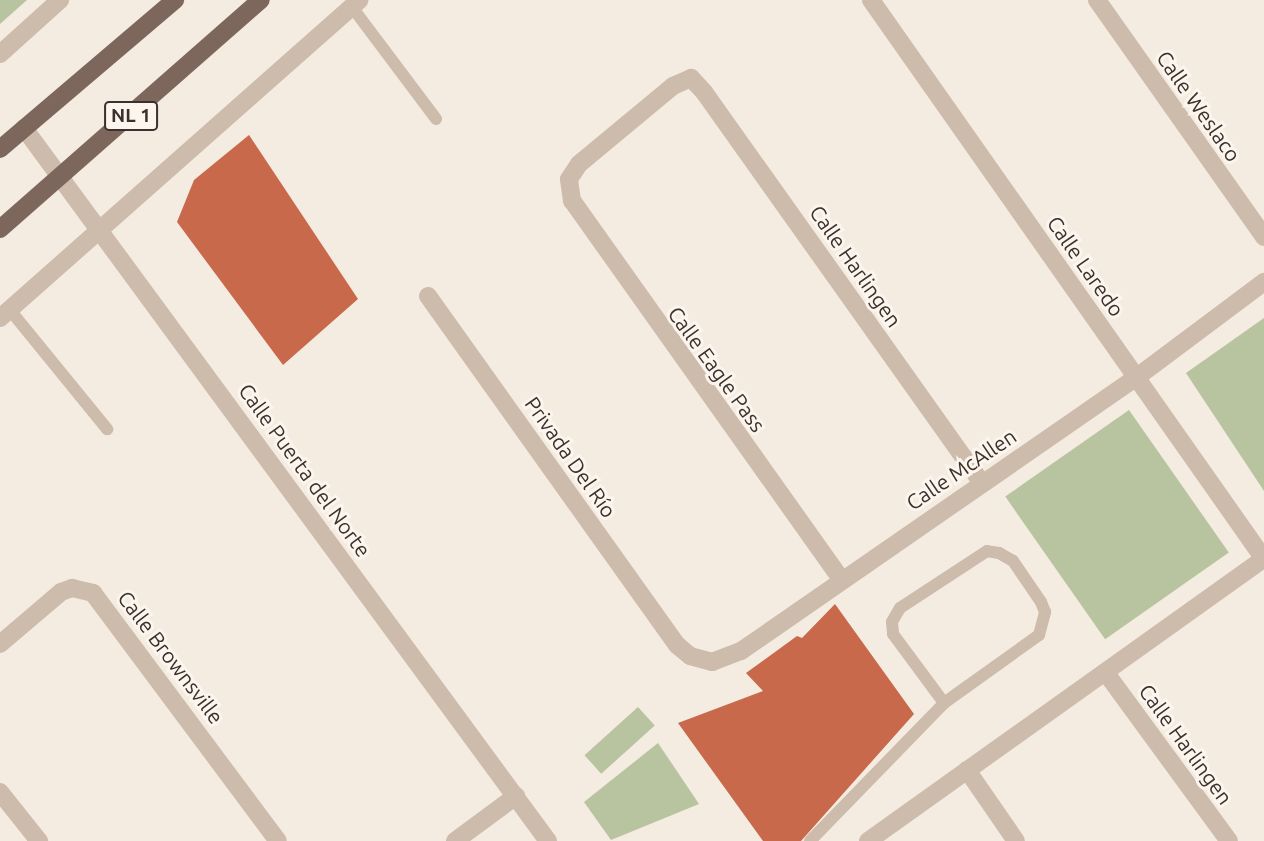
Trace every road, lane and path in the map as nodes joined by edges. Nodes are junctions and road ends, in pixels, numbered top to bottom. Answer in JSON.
{"nodes":[{"id":1,"x":60,"y":0,"type":"edge"},
{"id":2,"x":175,"y":0,"type":"edge"},
{"id":3,"x":261,"y":0,"type":"edge"},
{"id":4,"x":871,"y":0,"type":"edge"},
{"id":5,"x":1097,"y":0,"type":"edge"},
{"id":6,"x":356,"y":4,"type":"edge"},
{"id":7,"x":0,"y":54,"type":"edge"},
{"id":8,"x":691,"y":78,"type":"joint"},
{"id":9,"x":436,"y":119,"type":"dead end"},
{"id":10,"x":24,"y":128,"type":"junction"},
{"id":11,"x":0,"y":149,"type":"edge"},
{"id":12,"x":63,"y":177,"type":"junction"},
{"id":13,"x":0,"y":229,"type":"edge"},
{"id":14,"x":103,"y":232,"type":"junction"},
{"id":15,"x":1264,"y":237,"type":"edge"},
{"id":16,"x":1264,"y":282,"type":"edge"},
{"id":17,"x":428,"y":296,"type":"dead end"},
{"id":18,"x":5,"y":314,"type":"edge"},
{"id":19,"x":1137,"y":377,"type":"junction"},
{"id":20,"x":107,"y":429,"type":"dead end"},
{"id":21,"x":981,"y":482,"type":"junction"},
{"id":22,"x":1264,"y":559,"type":"edge"},
{"id":23,"x":841,"y":579,"type":"junction"},
{"id":24,"x":0,"y":644,"type":"edge"},
{"id":25,"x":677,"y":645,"type":"joint"},
{"id":26,"x":1106,"y":673,"type":"junction"},
{"id":27,"x":944,"y":704,"type":"junction"},
{"id":28,"x":967,"y":770,"type":"junction"},
{"id":29,"x":0,"y":792,"type":"edge"},
{"id":30,"x":516,"y":796,"type":"junction"},
{"id":31,"x":870,"y":839,"type":"edge"},
{"id":32,"x":39,"y":841,"type":"edge"},
{"id":33,"x":278,"y":841,"type":"edge"},
{"id":34,"x":455,"y":841,"type":"edge"},
{"id":35,"x":548,"y":841,"type":"edge"},
{"id":36,"x":810,"y":841,"type":"edge"},
{"id":37,"x":1016,"y":841,"type":"edge"},
{"id":38,"x":1229,"y":841,"type":"edge"}],
"edges":[{"from":1,"to":7,"type":"street"},
{"from":2,"to":10,"type":"main road","number":"NL 1"},
{"from":3,"to":12,"type":"main road","number":"NL 1"},
{"from":4,"to":19,"type":"street","name":"Calle Laredo"},
{"from":5,"to":15,"type":"street","name":"Calle Weslaco"},
{"from":6,"to":9,"type":"lane"},
{"from":6,"to":14,"type":"street"},
{"from":8,"to":21,"type":"street","name":"Calle Harlingen"},
{"from":8,"to":23,"type":"street","name":"Calle Eagle Pass"},
{"from":10,"to":11,"type":"main road","number":"NL 1"},
{"from":10,"to":12,"type":"street","name":"Calle Puerta del Norte"},
{"from":12,"to":13,"type":"main road","number":"NL 1"},
{"from":12,"to":14,"type":"street","name":"Calle Puerta del Norte"},
{"from":14,"to":18,"type":"street"},
{"from":14,"to":30,"type":"street","name":"Calle Puerta del Norte"},
{"from":16,"to":19,"type":"street","name":"Calle McAllen"},
{"from":17,"to":25,"type":"street","name":"Privada Del Río"},
{"from":18,"to":20,"type":"lane"},
{"from":19,"to":21,"type":"street","name":"Calle McAllen"},
{"from":19,"to":22,"type":"street","name":"Calle Laredo"},
{"from":21,"to":23,"type":"street","name":"Calle McAllen"},
{"from":22,"to":26,"type":"street"},
{"from":23,"to":25,"type":"street","name":"Calle McAllen"},
{"from":24,"to":33,"type":"street","name":"Calle Brownsville"},
{"from":26,"to":28,"type":"street"},
{"from":26,"to":38,"type":"street","name":"Calle Harlingen"},
{"from":27,"to":27,"type":"lane"},
{"from":27,"to":36,"type":"lane"},
{"from":28,"to":31,"type":"street"},
{"from":28,"to":37,"type":"street"},
{"from":29,"to":32,"type":"street"},
{"from":30,"to":34,"type":"street"},
{"from":30,"to":35,"type":"street","name":"Calle Puerta del Norte"}]}
